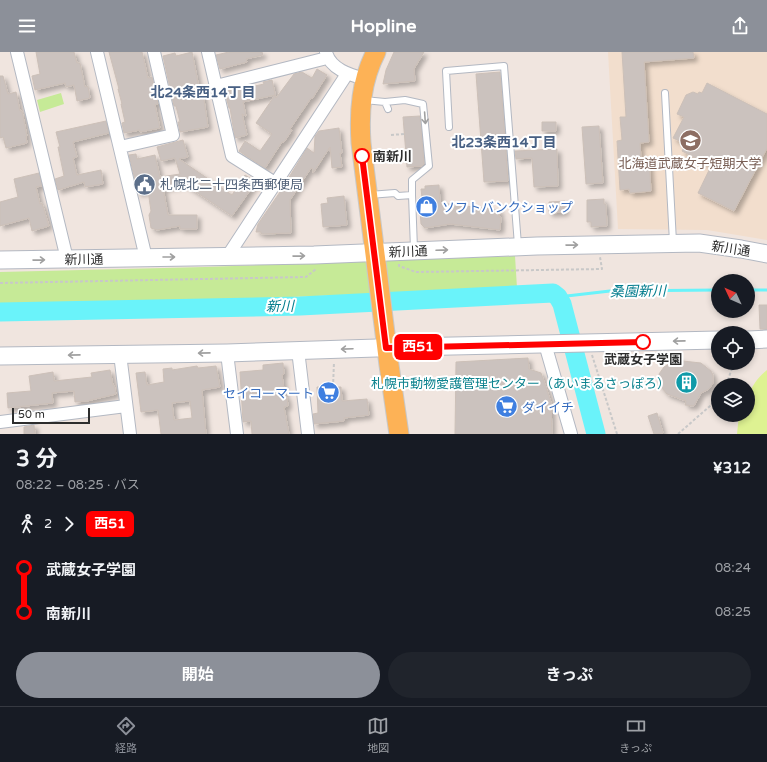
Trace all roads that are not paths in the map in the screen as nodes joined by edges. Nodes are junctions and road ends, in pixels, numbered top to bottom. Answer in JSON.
{"nodes":[{"id":1,"x":18,"y":52,"type":"edge"},
{"id":2,"x":97,"y":52,"type":"edge"},
{"id":3,"x":154,"y":52,"type":"edge"},
{"id":4,"x":208,"y":52,"type":"edge"},
{"id":5,"x":376,"y":52,"type":"edge"},
{"id":6,"x":326,"y":55,"type":"edge"},
{"id":7,"x":347,"y":74,"type":"junction"},
{"id":8,"x":365,"y":80,"type":"junction"},
{"id":9,"x":216,"y":86,"type":"junction"},
{"id":10,"x":665,"y":93,"type":"dead end"},
{"id":11,"x":361,"y":99,"type":"junction"},
{"id":12,"x":385,"y":102,"type":"junction"},
{"id":13,"x":388,"y":109,"type":"dead end"},
{"id":14,"x":449,"y":127,"type":"dead end"},
{"id":15,"x":120,"y":147,"type":"junction"},
{"id":16,"x":275,"y":183,"type":"junction"},
{"id":17,"x":412,"y":194,"type":"junction"},
{"id":18,"x":368,"y":195,"type":"junction"},
{"id":19,"x":673,"y":243,"type":"junction"},
{"id":20,"x":518,"y":247,"type":"junction"},
{"id":21,"x":406,"y":251,"type":"junction"},
{"id":22,"x":375,"y":252,"type":"junction"},
{"id":23,"x":767,"y":254,"type":"edge"},
{"id":24,"x":227,"y":257,"type":"junction"},
{"id":25,"x":146,"y":258,"type":"junction"},
{"id":26,"x":67,"y":259,"type":"junction"},
{"id":27,"x":0,"y":260,"type":"edge"},
{"id":28,"x":767,"y":339,"type":"edge"},
{"id":29,"x":711,"y":340,"type":"edge"},
{"id":30,"x":755,"y":340,"type":"edge"},
{"id":31,"x":548,"y":344,"type":"junction"},
{"id":32,"x":386,"y":348,"type":"junction"},
{"id":33,"x":298,"y":350,"type":"junction"},
{"id":34,"x":227,"y":353,"type":"junction"},
{"id":35,"x":120,"y":354,"type":"junction"},
{"id":36,"x":0,"y":356,"type":"edge"},
{"id":37,"x":126,"y":406,"type":"junction"},
{"id":38,"x":0,"y":422,"type":"edge"},
{"id":39,"x":130,"y":434,"type":"edge"},
{"id":40,"x":238,"y":434,"type":"edge"},
{"id":41,"x":308,"y":434,"type":"edge"},
{"id":42,"x":399,"y":434,"type":"edge"},
{"id":43,"x":571,"y":434,"type":"edge"}],
"edges":[{"from":1,"to":26,"type":"street"},
{"from":2,"to":15,"type":"street"},
{"from":3,"to":15,"type":"street"},
{"from":4,"to":9,"type":"street"},
{"from":5,"to":8,"type":"main road"},
{"from":6,"to":7,"type":"street"},
{"from":6,"to":9,"type":"street"},
{"from":7,"to":8,"type":"street"},
{"from":7,"to":16,"type":"street"},
{"from":8,"to":11,"type":"main road"},
{"from":9,"to":16,"type":"street"},
{"from":10,"to":19,"type":"lane"},
{"from":11,"to":12,"type":"lane"},
{"from":11,"to":18,"type":"main road"},
{"from":12,"to":13,"type":"lane"},
{"from":12,"to":17,"type":"lane","one_way":true},
{"from":14,"to":20,"type":"lane"},
{"from":15,"to":25,"type":"street"},
{"from":16,"to":24,"type":"street"},
{"from":17,"to":18,"type":"lane"},
{"from":17,"to":21,"type":"lane"},
{"from":18,"to":22,"type":"main road"},
{"from":20,"to":19,"type":"street","name":"新川通","one_way":true},
{"from":19,"to":23,"type":"street","name":"新川通"},
{"from":21,"to":20,"type":"street","name":"新川通","one_way":true},
{"from":21,"to":22,"type":"street","name":"新川通"},
{"from":24,"to":22,"type":"street","name":"新川通","one_way":true},
{"from":22,"to":32,"type":"main road"},
{"from":25,"to":24,"type":"street","name":"新川通","one_way":true},
{"from":25,"to":26,"type":"street","name":"新川通"},
{"from":27,"to":26,"type":"street","name":"新川通","one_way":true},
{"from":28,"to":30,"type":"street"},
{"from":29,"to":31,"type":"street","one_way":true},
{"from":31,"to":32,"type":"street"},
{"from":31,"to":43,"type":"street"},
{"from":32,"to":33,"type":"street","one_way":true},
{"from":32,"to":42,"type":"main road"},
{"from":33,"to":34,"type":"street"},
{"from":33,"to":41,"type":"street"},
{"from":34,"to":35,"type":"street","one_way":true},
{"from":34,"to":40,"type":"street"},
{"from":35,"to":36,"type":"street","one_way":true},
{"from":35,"to":37,"type":"street"},
{"from":37,"to":38,"type":"street"},
{"from":37,"to":39,"type":"street"}]}
